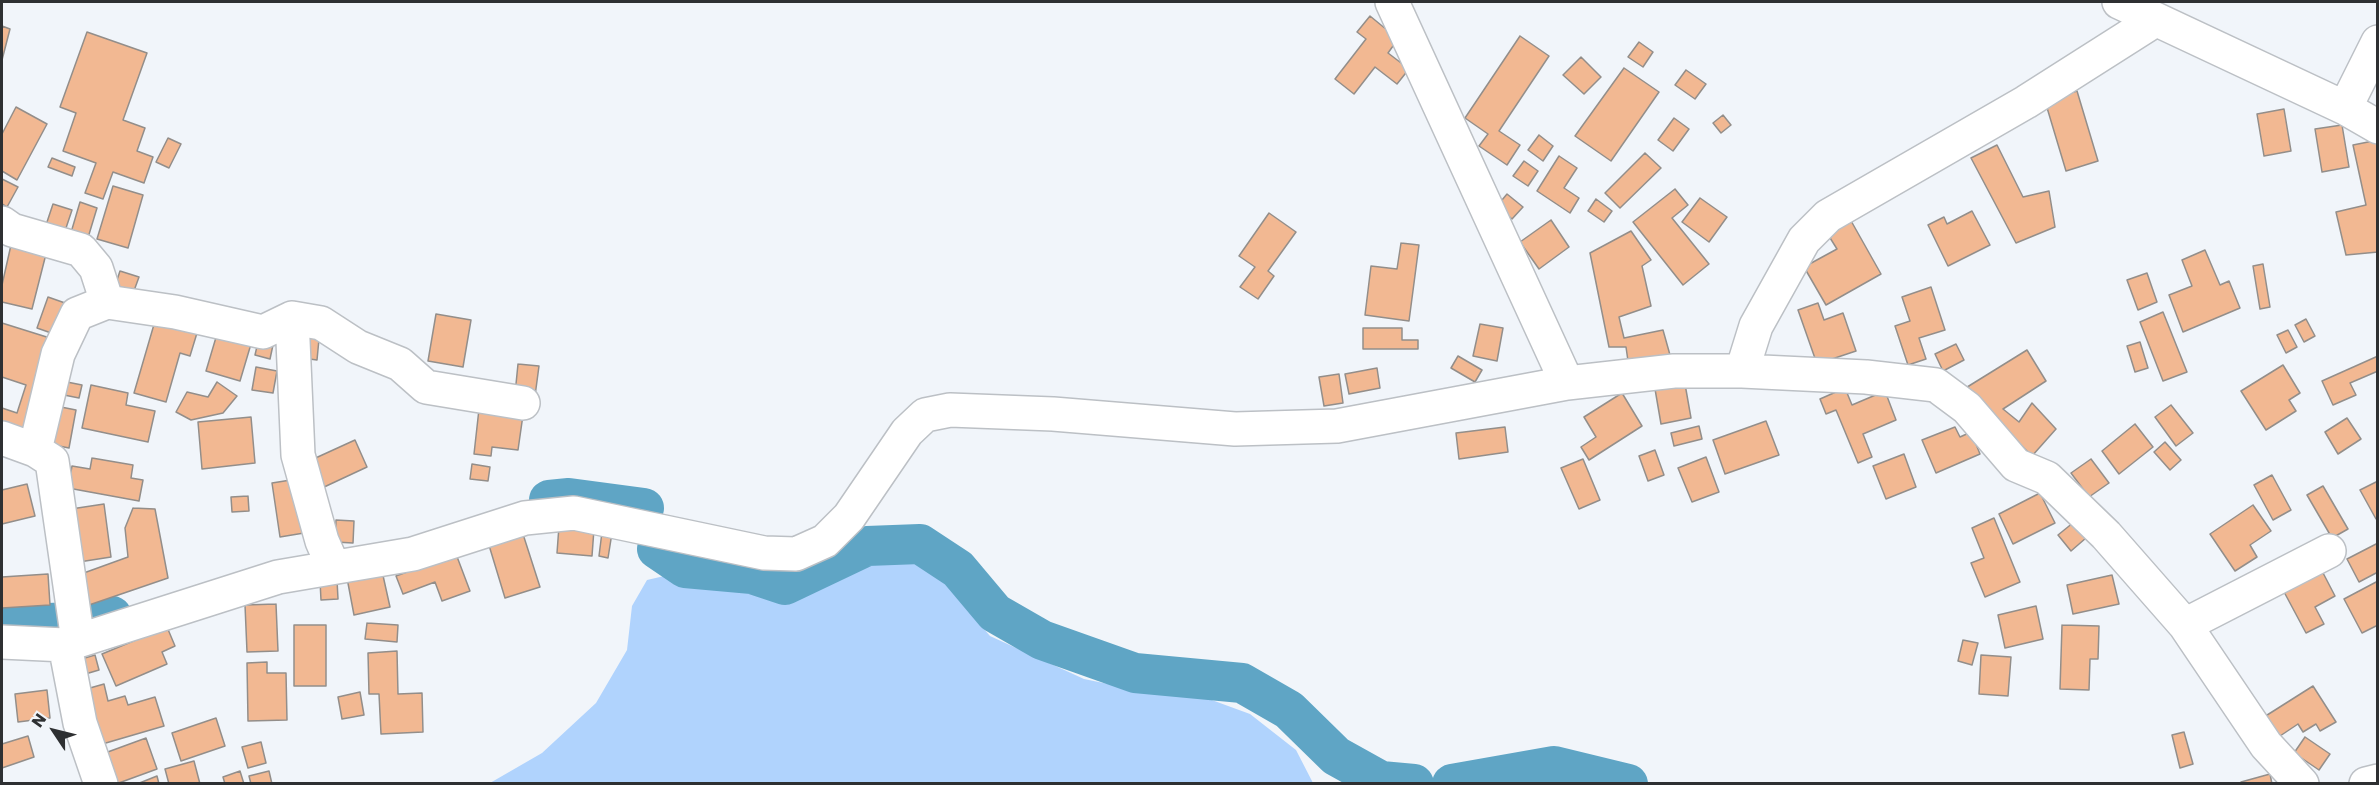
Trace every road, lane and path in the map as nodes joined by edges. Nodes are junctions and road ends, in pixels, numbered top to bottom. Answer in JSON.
{"nodes":[{"id":1,"x":1392,"y":2,"type":"edge"},
{"id":2,"x":2118,"y":2,"type":"edge"},
{"id":3,"x":2155,"y":20,"type":"junction"},
{"id":4,"x":2378,"y":42,"type":"edge"},
{"id":5,"x":2345,"y":108,"type":"junction"},
{"id":6,"x":2378,"y":127,"type":"edge"},
{"id":7,"x":2,"y":223,"type":"edge"},
{"id":8,"x":107,"y":302,"type":"junction"},
{"id":9,"x":292,"y":318,"type":"junction"},
{"id":10,"x":1742,"y":371,"type":"junction"},
{"id":11,"x":1568,"y":383,"type":"junction"},
{"id":12,"x":523,"y":403,"type":"dead end"},
{"id":13,"x":2,"y":438,"type":"edge"},
{"id":14,"x":35,"y":450,"type":"junction"},
{"id":15,"x":2329,"y":551,"type":"dead end"},
{"id":16,"x":329,"y":557,"type":"junction"},
{"id":17,"x":2185,"y":625,"type":"junction"},
{"id":18,"x":73,"y":633,"type":"junction"},
{"id":19,"x":2,"y":642,"type":"edge"},
{"id":20,"x":2378,"y":781,"type":"edge"},
{"id":21,"x":101,"y":783,"type":"edge"},
{"id":22,"x":2302,"y":783,"type":"edge"},
{"id":23,"x":2366,"y":783,"type":"edge"}],
"edges":[{"from":1,"to":11,"type":"street"},
{"from":2,"to":3,"type":"street"},
{"from":3,"to":5,"type":"street"},
{"from":3,"to":10,"type":"street"},
{"from":4,"to":5,"type":"street"},
{"from":5,"to":6,"type":"street"},
{"from":7,"to":8,"type":"street"},
{"from":8,"to":9,"type":"street"},
{"from":8,"to":14,"type":"street"},
{"from":9,"to":12,"type":"street"},
{"from":9,"to":16,"type":"street"},
{"from":10,"to":11,"type":"street"},
{"from":10,"to":17,"type":"street"},
{"from":11,"to":16,"type":"street"},
{"from":13,"to":14,"type":"street"},
{"from":14,"to":18,"type":"street"},
{"from":15,"to":17,"type":"street"},
{"from":16,"to":18,"type":"street"},
{"from":17,"to":22,"type":"street"},
{"from":18,"to":19,"type":"street"},
{"from":18,"to":21,"type":"street"},
{"from":20,"to":23,"type":"street"}]}
